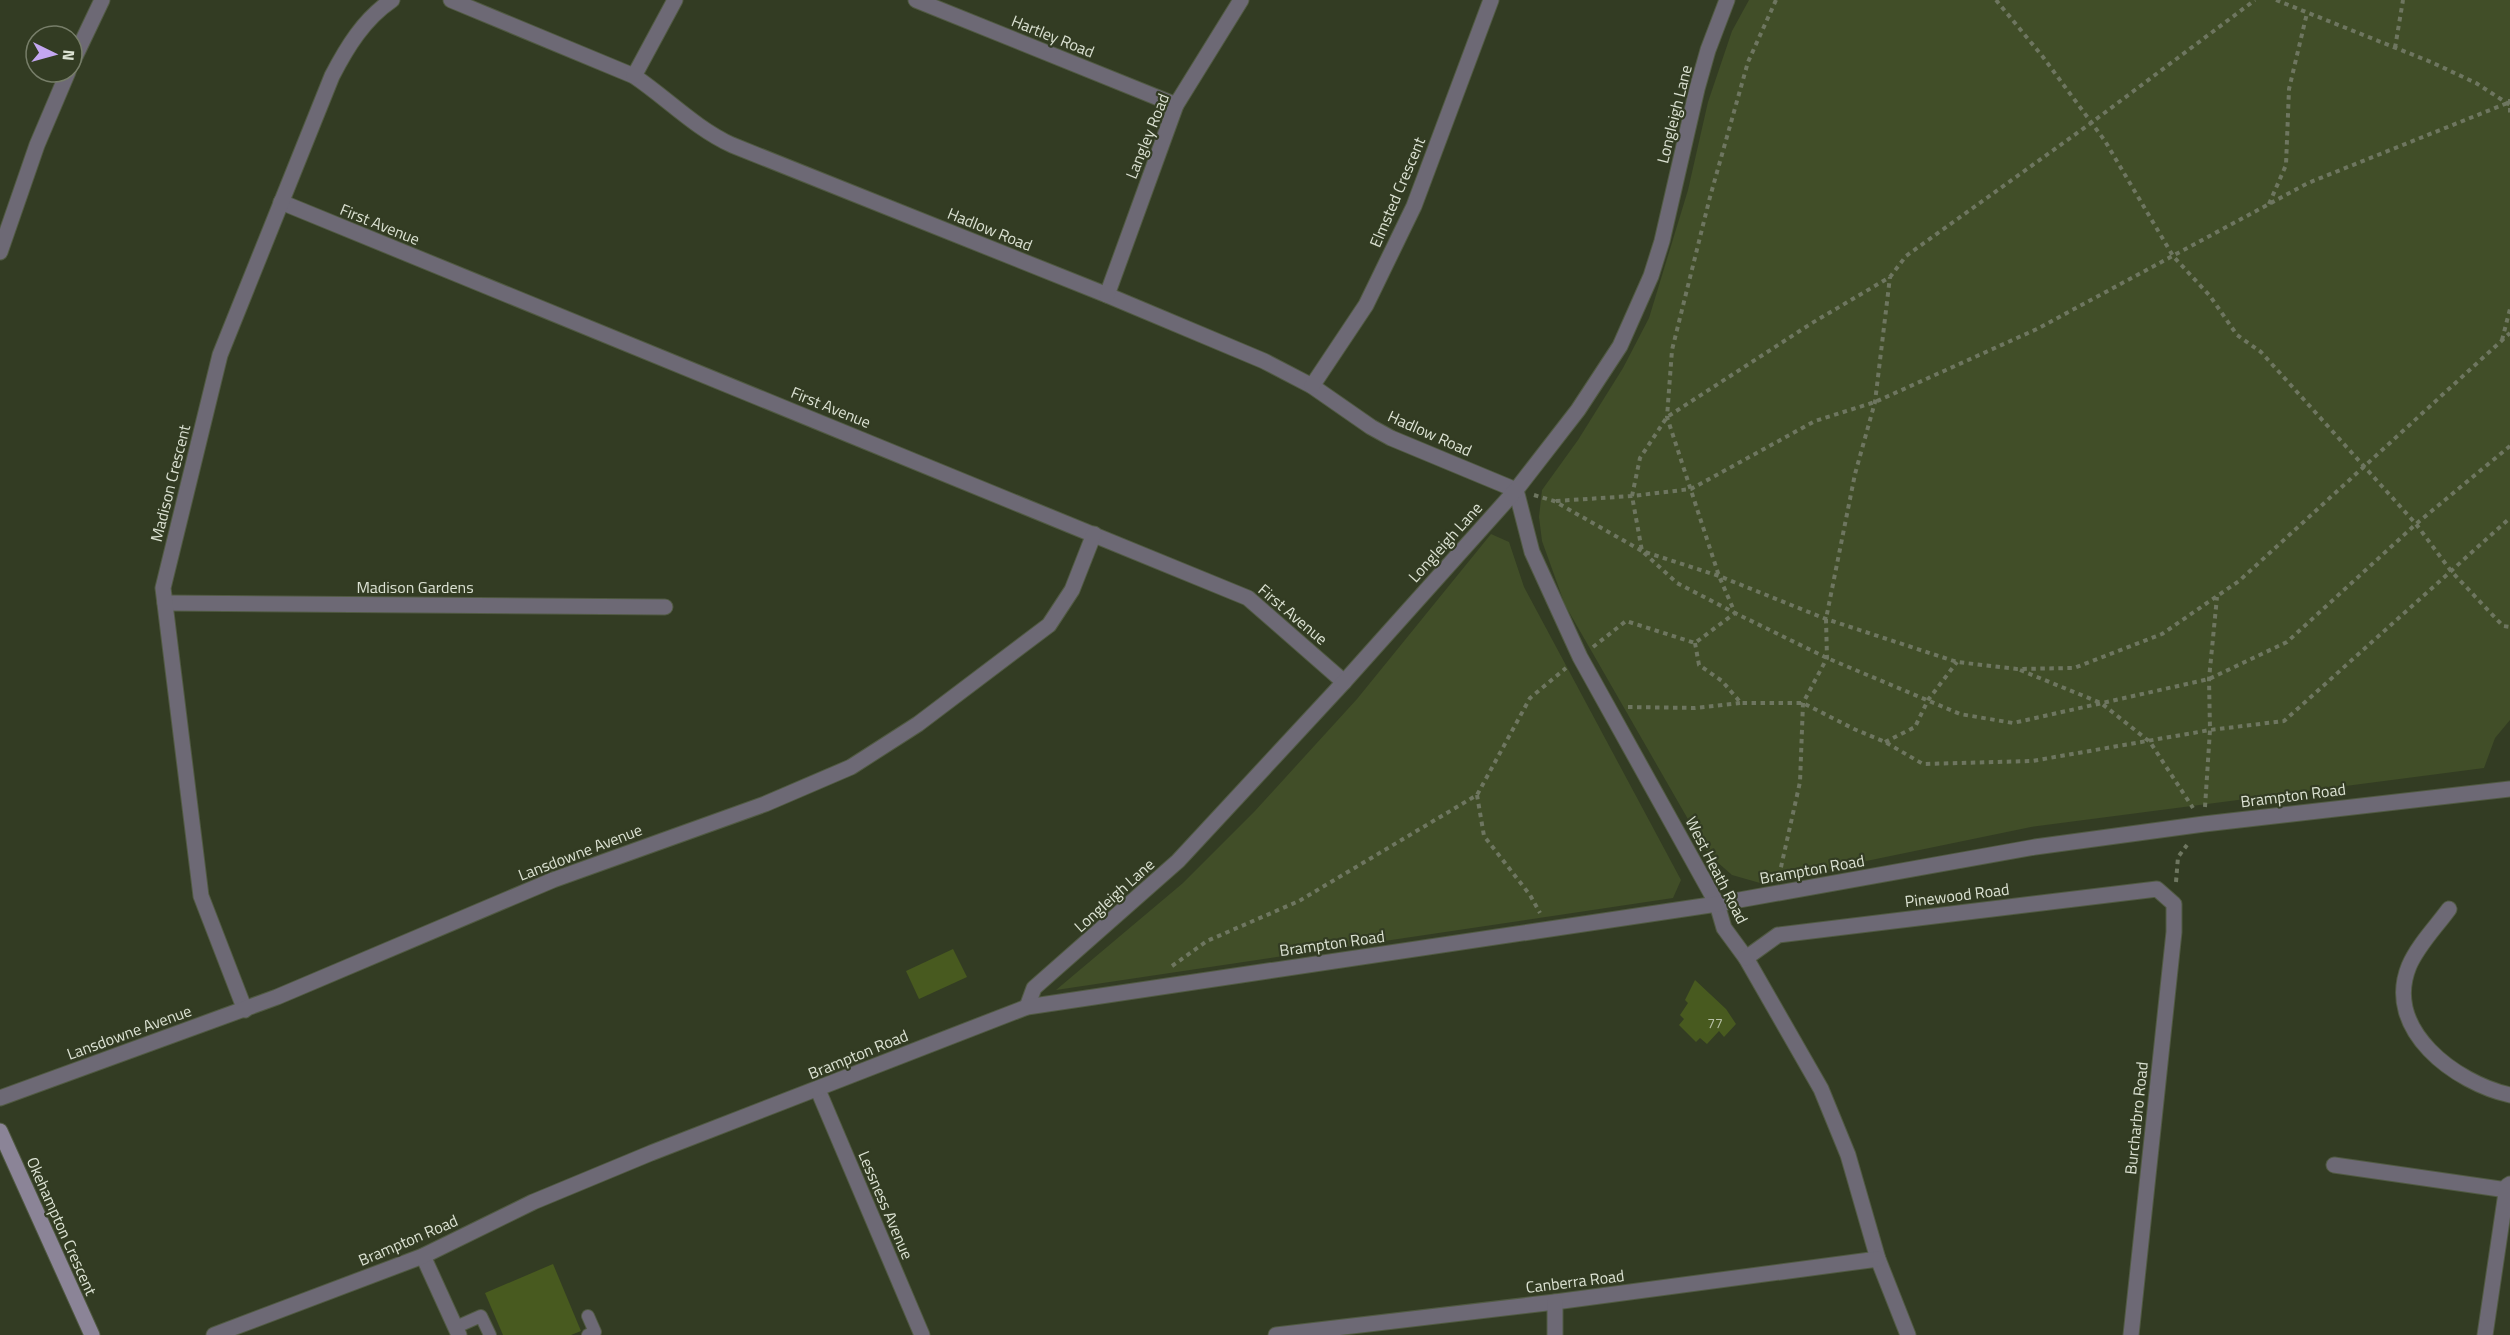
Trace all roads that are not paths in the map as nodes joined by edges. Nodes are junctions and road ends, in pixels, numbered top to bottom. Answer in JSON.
{"nodes":[{"id":1,"x":102,"y":0,"type":"edge"},
{"id":2,"x":392,"y":0,"type":"edge"},
{"id":3,"x":452,"y":0,"type":"edge"},
{"id":4,"x":675,"y":0,"type":"edge"},
{"id":5,"x":916,"y":0,"type":"edge"},
{"id":6,"x":1241,"y":0,"type":"edge"},
{"id":7,"x":1491,"y":0,"type":"edge"},
{"id":8,"x":1727,"y":0,"type":"edge"},
{"id":9,"x":84,"y":38,"type":"edge"},
{"id":10,"x":634,"y":76,"type":"junction"},
{"id":11,"x":63,"y":84,"type":"edge"},
{"id":12,"x":1176,"y":105,"type":"junction"},
{"id":13,"x":281,"y":202,"type":"junction"},
{"id":14,"x":0,"y":252,"type":"edge"},
{"id":15,"x":1107,"y":295,"type":"junction"},
{"id":16,"x":1312,"y":386,"type":"junction"},
{"id":17,"x":1516,"y":490,"type":"junction"},
{"id":18,"x":1094,"y":534,"type":"junction"},
{"id":19,"x":165,"y":603,"type":"junction"},
{"id":20,"x":665,"y":608,"type":"dead end"},
{"id":21,"x":1344,"y":682,"type":"junction"},
{"id":22,"x":2510,"y":789,"type":"edge"},
{"id":23,"x":1717,"y":904,"type":"junction"},
{"id":24,"x":2174,"y":904,"type":"joint"},
{"id":25,"x":2449,"y":909,"type":"dead end"},
{"id":26,"x":1746,"y":958,"type":"junction"},
{"id":27,"x":1027,"y":1007,"type":"junction"},
{"id":28,"x":245,"y":1010,"type":"junction"},
{"id":29,"x":818,"y":1090,"type":"junction"},
{"id":30,"x":2510,"y":1095,"type":"edge"},
{"id":31,"x":0,"y":1098,"type":"edge"},
{"id":32,"x":0,"y":1131,"type":"edge"},
{"id":33,"x":2334,"y":1165,"type":"dead end"},
{"id":34,"x":2508,"y":1187,"type":"edge"},
{"id":35,"x":423,"y":1256,"type":"junction"},
{"id":36,"x":1878,"y":1259,"type":"junction"},
{"id":37,"x":1555,"y":1302,"type":"junction"},
{"id":38,"x":588,"y":1316,"type":"dead end"},
{"id":39,"x":458,"y":1331,"type":"edge"},
{"id":40,"x":92,"y":1335,"type":"edge"},
{"id":41,"x":214,"y":1335,"type":"edge"},
{"id":42,"x":490,"y":1335,"type":"edge"},
{"id":43,"x":588,"y":1335,"type":"edge"},
{"id":44,"x":922,"y":1335,"type":"edge"},
{"id":45,"x":1276,"y":1335,"type":"edge"},
{"id":46,"x":1554,"y":1335,"type":"edge"},
{"id":47,"x":1908,"y":1335,"type":"edge"},
{"id":48,"x":2131,"y":1335,"type":"edge"},
{"id":49,"x":2484,"y":1335,"type":"edge"}],
"edges":[{"from":1,"to":9,"type":"street"},
{"from":2,"to":13,"type":"street","name":"Madison Crescent"},
{"from":3,"to":10,"type":"street","name":"Hadlow Road"},
{"from":4,"to":10,"type":"street"},
{"from":5,"to":12,"type":"street","name":"Hartley Road"},
{"from":6,"to":12,"type":"street","name":"Langley Road"},
{"from":7,"to":16,"type":"street","name":"Elmsted Crescent"},
{"from":8,"to":17,"type":"street","name":"Longleigh Lane"},
{"from":10,"to":15,"type":"street","name":"Hadlow Road"},
{"from":11,"to":14,"type":"street"},
{"from":12,"to":15,"type":"street","name":"Langley Road"},
{"from":13,"to":18,"type":"street","name":"First Avenue"},
{"from":13,"to":19,"type":"street","name":"Madison Crescent"},
{"from":15,"to":16,"type":"street","name":"Hadlow Road"},
{"from":16,"to":17,"type":"street","name":"Hadlow Road"},
{"from":17,"to":21,"type":"street","name":"Longleigh Lane"},
{"from":17,"to":23,"type":"street","name":"West Heath Road"},
{"from":18,"to":21,"type":"street","name":"First Avenue"},
{"from":18,"to":28,"type":"street","name":"Lansdowne Avenue"},
{"from":19,"to":20,"type":"street","name":"Madison Gardens"},
{"from":19,"to":28,"type":"street","name":"Madison Crescent"},
{"from":21,"to":27,"type":"street","name":"Longleigh Lane"},
{"from":22,"to":23,"type":"street","name":"Brampton Road"},
{"from":23,"to":26,"type":"street","name":"West Heath Road"},
{"from":23,"to":27,"type":"street","name":"Brampton Road"},
{"from":24,"to":26,"type":"street","name":"Pinewood Road"},
{"from":24,"to":48,"type":"street","name":"Burcharbro Road"},
{"from":25,"to":30,"type":"street"},
{"from":26,"to":36,"type":"street","name":"West Heath Road"},
{"from":27,"to":29,"type":"street","name":"Brampton Road"},
{"from":28,"to":31,"type":"street","name":"Lansdowne Avenue"},
{"from":29,"to":35,"type":"street","name":"Brampton Road"},
{"from":29,"to":44,"type":"street","name":"Lessness Avenue"},
{"from":32,"to":40,"type":"street","name":"Okehampton Crescent"},
{"from":33,"to":34,"type":"street"},
{"from":34,"to":49,"type":"street"},
{"from":35,"to":39,"type":"street"},
{"from":35,"to":41,"type":"street","name":"Brampton Road"},
{"from":36,"to":37,"type":"street","name":"Canberra Road"},
{"from":36,"to":47,"type":"street","name":"West Heath Road"},
{"from":37,"to":45,"type":"street","name":"Canberra Road"},
{"from":37,"to":46,"type":"street"},
{"from":38,"to":43,"type":"lane"},
{"from":39,"to":42,"type":"lane"}]}
